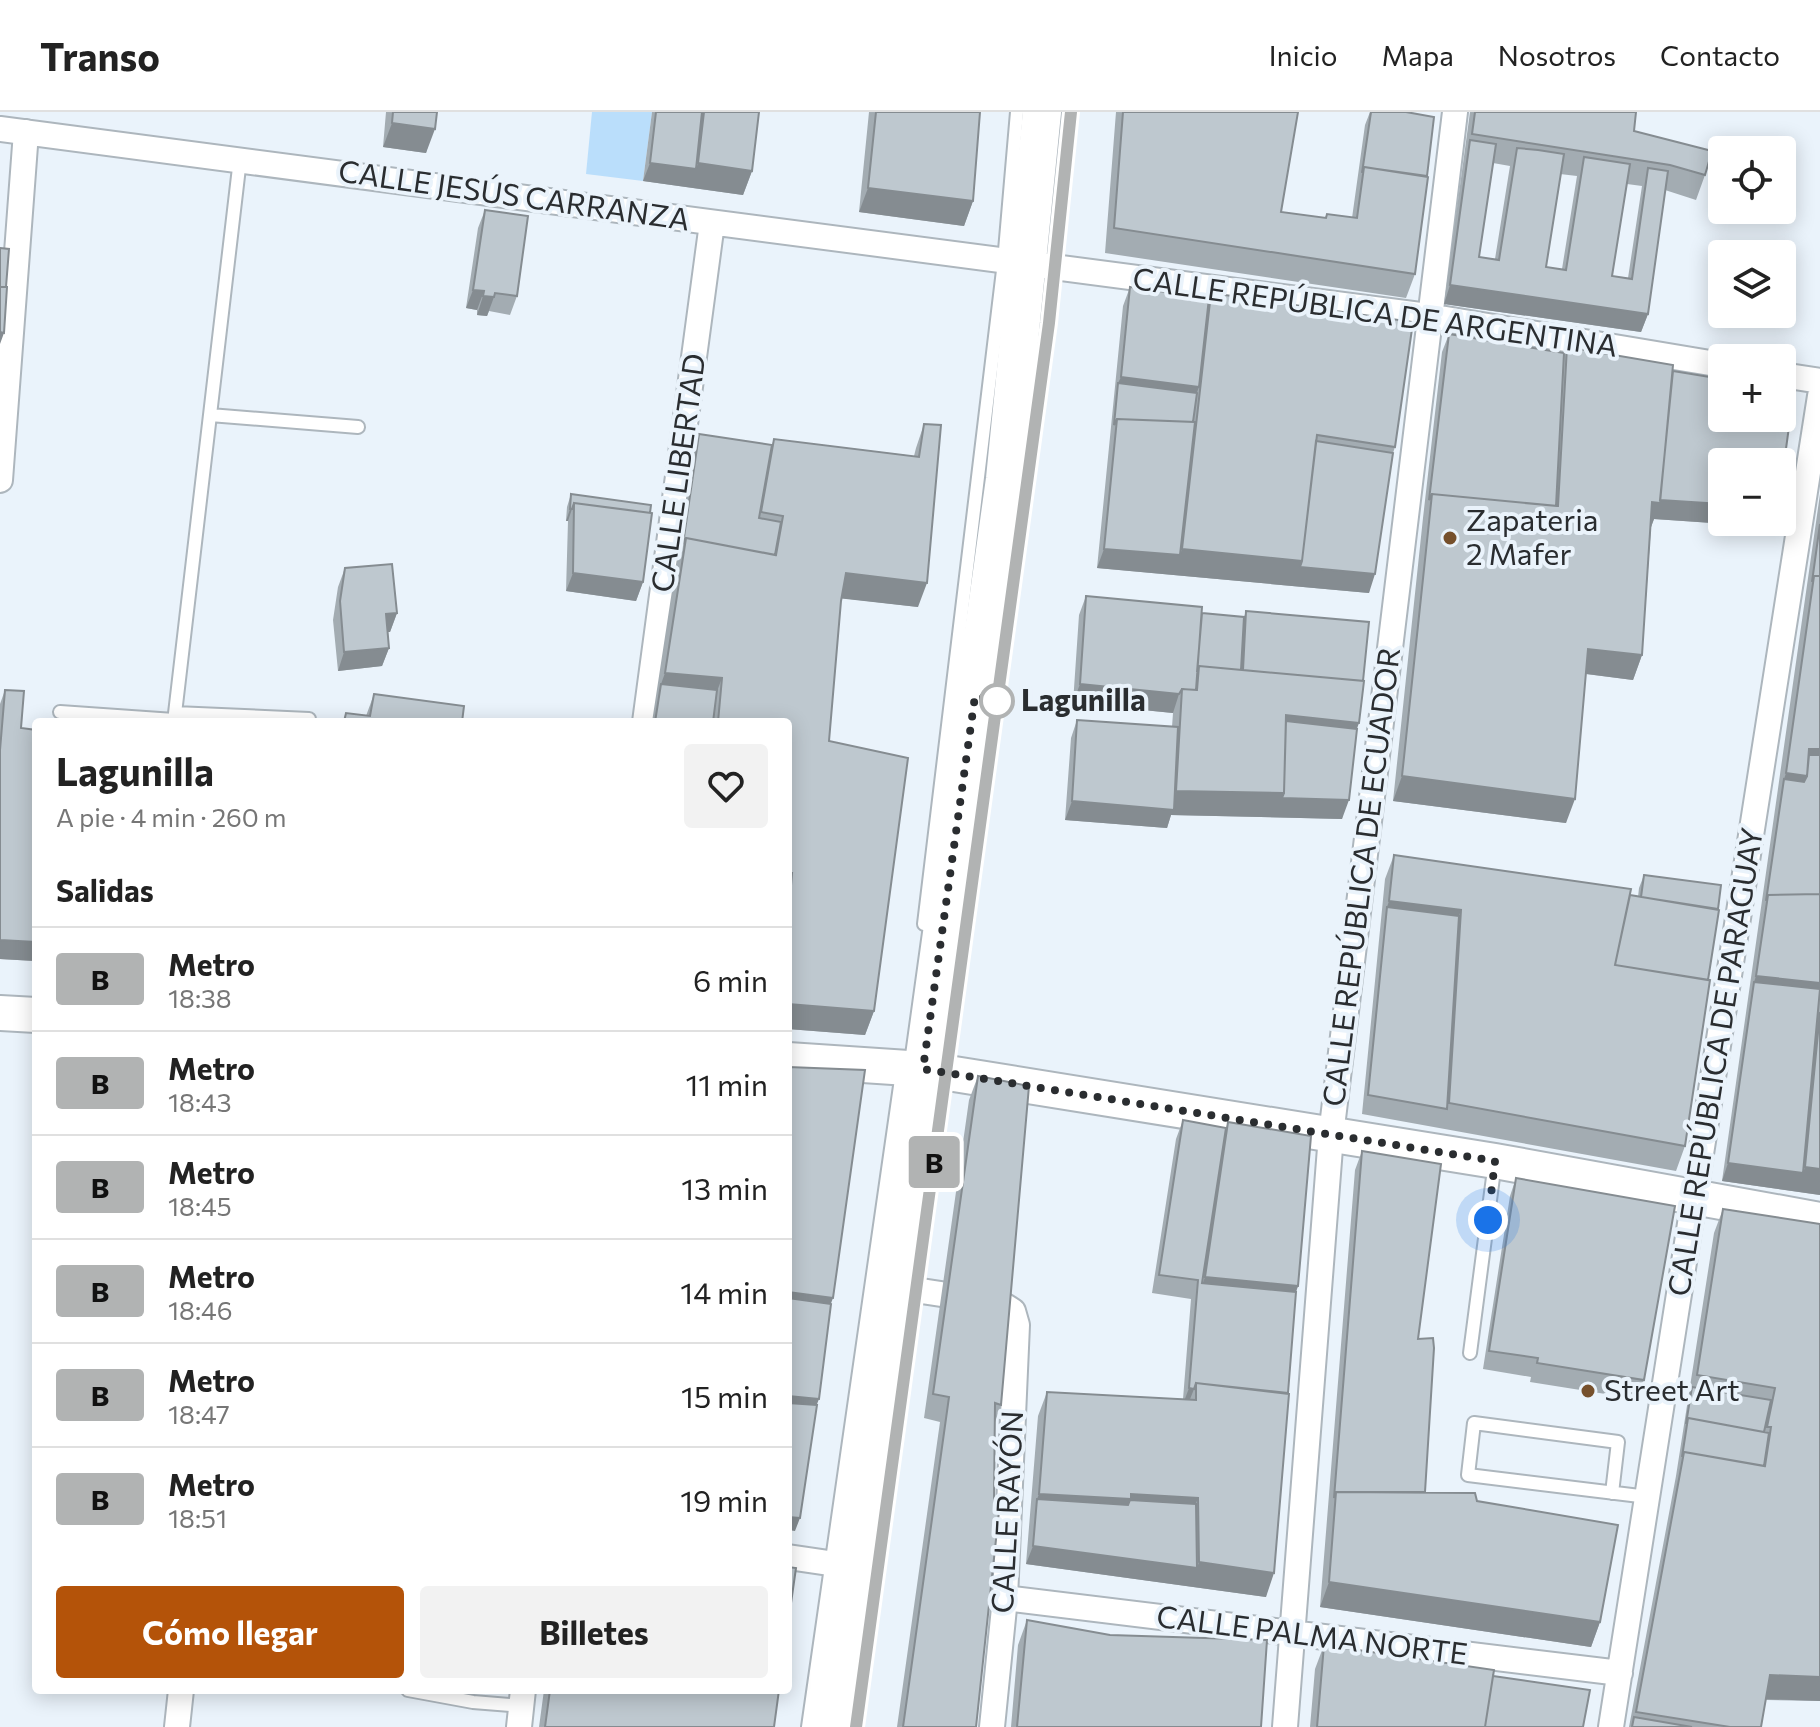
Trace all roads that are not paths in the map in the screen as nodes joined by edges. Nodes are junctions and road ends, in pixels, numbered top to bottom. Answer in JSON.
{"nodes":[{"id":1,"x":1017,"y":112,"type":"edge"},
{"id":2,"x":1042,"y":112,"type":"edge"},
{"id":3,"x":1455,"y":112,"type":"edge"},
{"id":4,"x":0,"y":129,"type":"edge"},
{"id":5,"x":26,"y":132,"type":"junction"},
{"id":6,"x":240,"y":159,"type":"junction"},
{"id":7,"x":712,"y":223,"type":"junction"},
{"id":8,"x":1016,"y":264,"type":"junction"},
{"id":9,"x":1428,"y":316,"type":"junction"},
{"id":10,"x":1708,"y":363,"type":"edge"},
{"id":11,"x":1796,"y":377,"type":"edge"},
{"id":12,"x":1820,"y":381,"type":"edge"},
{"id":13,"x":1820,"y":396,"type":"edge"},
{"id":14,"x":210,"y":415,"type":"junction"},
{"id":15,"x":358,"y":427,"type":"dead end"},
{"id":16,"x":0,"y":480,"type":"edge"},
{"id":17,"x":60,"y":712,"type":"dead end"},
{"id":18,"x":175,"y":718,"type":"edge"},
{"id":19,"x":646,"y":718,"type":"edge"},
{"id":20,"x":922,"y":945,"type":"dead end"},
{"id":21,"x":0,"y":1013,"type":"edge"},
{"id":22,"x":32,"y":1015,"type":"edge"},
{"id":23,"x":792,"y":1060,"type":"edge"},
{"id":24,"x":911,"y":1063,"type":"junction"},
{"id":25,"x":1331,"y":1135,"type":"junction"},
{"id":26,"x":1495,"y":1161,"type":"junction"},
{"id":27,"x":1695,"y":1197,"type":"junction"},
{"id":28,"x":1820,"y":1220,"type":"edge"},
{"id":29,"x":895,"y":1287,"type":"junction"},
{"id":30,"x":941,"y":1294,"type":"dead end"},
{"id":31,"x":1002,"y":1304,"type":"edge"},
{"id":32,"x":1470,"y":1353,"type":"dead end"},
{"id":33,"x":1612,"y":1493,"type":"junction"},
{"id":34,"x":1648,"y":1497,"type":"junction"},
{"id":35,"x":792,"y":1558,"type":"edge"},
{"id":36,"x":844,"y":1566,"type":"junction"},
{"id":37,"x":1005,"y":1598,"type":"junction"},
{"id":38,"x":1293,"y":1635,"type":"junction"},
{"id":39,"x":1620,"y":1673,"type":"junction"},
{"id":40,"x":181,"y":1694,"type":"edge"},
{"id":41,"x":430,"y":1694,"type":"edge"},
{"id":42,"x":521,"y":1708,"type":"edge"},
{"id":43,"x":177,"y":1727,"type":"edge"},
{"id":44,"x":808,"y":1727,"type":"edge"},
{"id":45,"x":832,"y":1727,"type":"edge"},
{"id":46,"x":992,"y":1727,"type":"edge"},
{"id":47,"x":1285,"y":1727,"type":"edge"},
{"id":48,"x":1611,"y":1727,"type":"edge"}],
"edges":[{"from":1,"to":8,"type":"lane"},
{"from":2,"to":8,"type":"main road"},
{"from":3,"to":9,"type":"street","name":"CALLE REPÚBLICA DE ECUADOR"},
{"from":4,"to":5,"type":"street","name":"CALLE JESÚS CARRANZA"},
{"from":5,"to":6,"type":"street","name":"CALLE JESÚS CARRANZA"},
{"from":5,"to":16,"type":"street"},
{"from":6,"to":7,"type":"street","name":"CALLE JESÚS CARRANZA"},
{"from":6,"to":14,"type":"lane"},
{"from":7,"to":8,"type":"street","name":"CALLE JESÚS CARRANZA"},
{"from":7,"to":19,"type":"street","name":"CALLE LIBERTAD"},
{"from":8,"to":9,"type":"street","name":"CALLE REPÚBLICA DE ARGENTINA"},
{"from":8,"to":20,"type":"lane"},
{"from":8,"to":24,"type":"main road"},
{"from":9,"to":10,"type":"street","name":"CALLE REPÚBLICA DE ARGENTINA"},
{"from":9,"to":25,"type":"street","name":"CALLE REPÚBLICA DE ECUADOR"},
{"from":11,"to":12,"type":"street"},
{"from":13,"to":27,"type":"street","name":"CALLE REPÚBLICA DE PARAGUAY"},
{"from":14,"to":15,"type":"lane"},
{"from":14,"to":18,"type":"lane"},
{"from":17,"to":18,"type":"lane"},
{"from":21,"to":22,"type":"street"},
{"from":23,"to":24,"type":"street"},
{"from":24,"to":25,"type":"street"},
{"from":24,"to":29,"type":"main road"},
{"from":24,"to":36,"type":"lane"},
{"from":25,"to":26,"type":"street"},
{"from":25,"to":38,"type":"street","name":"CALLE REPÚBLICA DE ECUADOR"},
{"from":26,"to":27,"type":"street"},
{"from":26,"to":32,"type":"lane"},
{"from":27,"to":28,"type":"street"},
{"from":27,"to":34,"type":"street","name":"CALLE REPÚBLICA DE PARAGUAY"},
{"from":29,"to":30,"type":"street"},
{"from":29,"to":36,"type":"main road"},
{"from":31,"to":37,"type":"street","name":"CALLE RAYÓN"},
{"from":33,"to":33,"type":"lane"},
{"from":33,"to":34,"type":"lane"},
{"from":34,"to":39,"type":"street","name":"CALLE REPÚBLICA DE PARAGUAY"},
{"from":35,"to":36,"type":"street"},
{"from":36,"to":44,"type":"lane"},
{"from":36,"to":45,"type":"main road"},
{"from":37,"to":38,"type":"street","name":"CALLE PALMA NORTE"},
{"from":37,"to":46,"type":"street","name":"CALLE RAYÓN"},
{"from":38,"to":39,"type":"street","name":"CALLE PALMA NORTE"},
{"from":38,"to":47,"type":"street","name":"CALLE REPÚBLICA DE ECUADOR"},
{"from":39,"to":48,"type":"street","name":"CALLE REPÚBLICA DE PARAGUAY"},
{"from":40,"to":43,"type":"street"},
{"from":41,"to":42,"type":"lane"}]}
